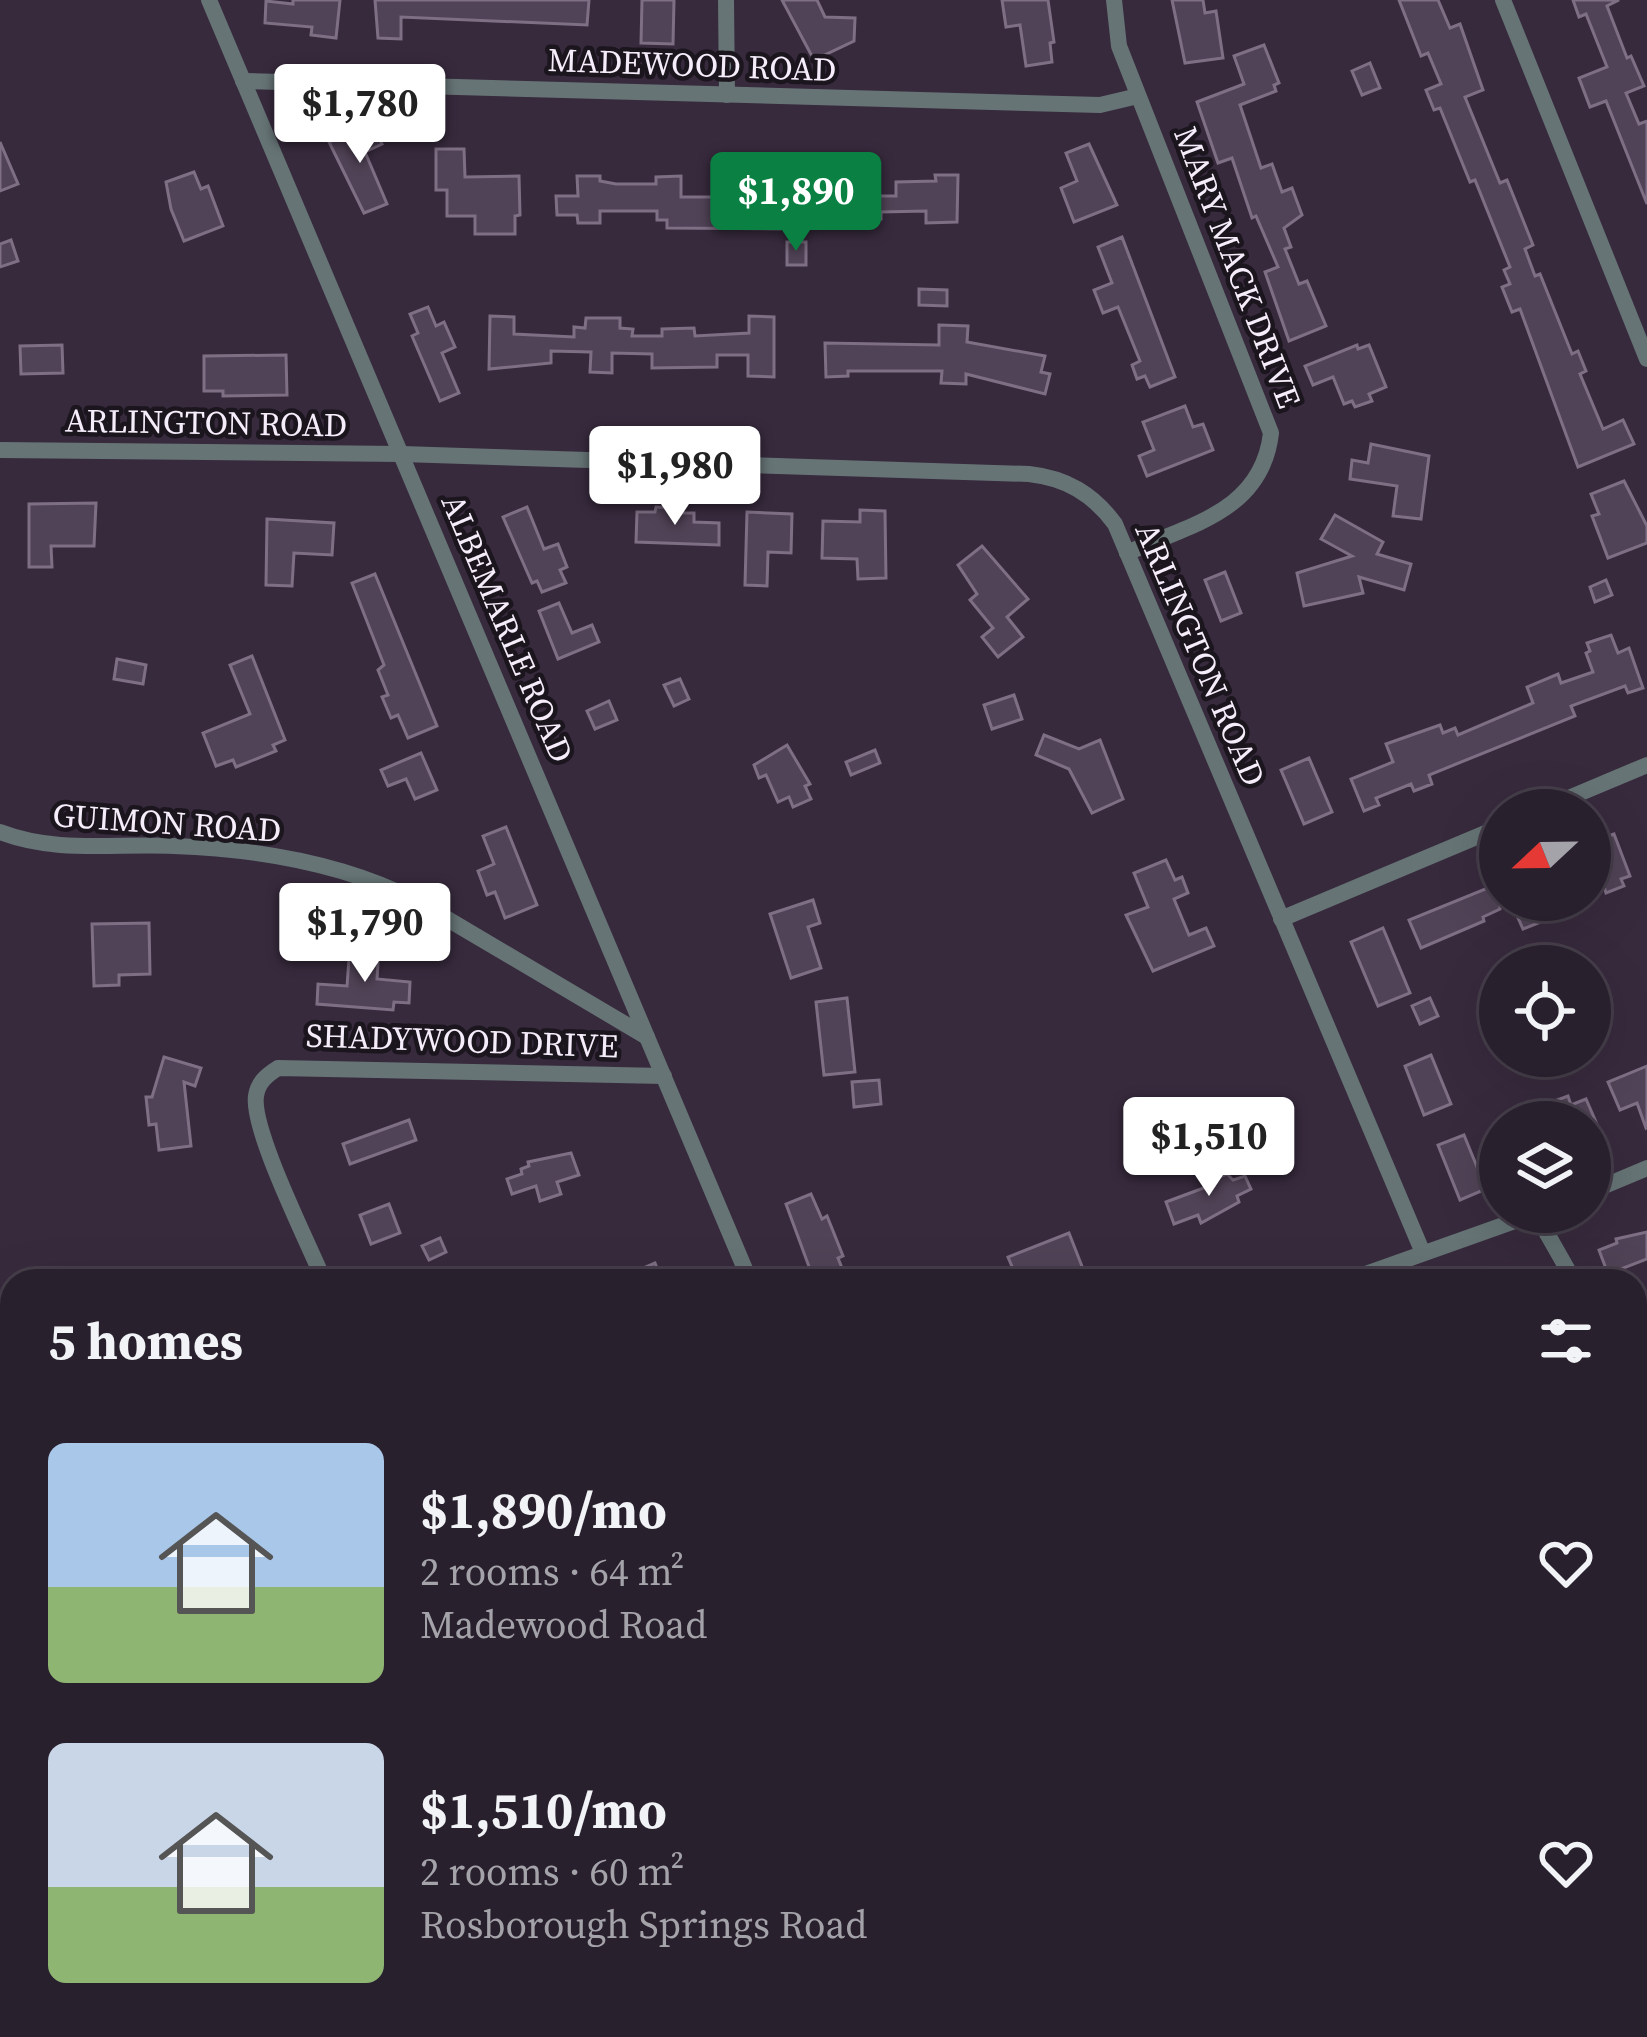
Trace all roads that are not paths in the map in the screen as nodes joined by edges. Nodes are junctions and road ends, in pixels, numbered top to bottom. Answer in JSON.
{"nodes":[{"id":1,"x":209,"y":0,"type":"edge"},
{"id":2,"x":726,"y":0,"type":"edge"},
{"id":3,"x":1114,"y":0,"type":"edge"},
{"id":4,"x":1503,"y":0,"type":"edge"},
{"id":5,"x":243,"y":81,"type":"junction"},
{"id":6,"x":727,"y":94,"type":"junction"},
{"id":7,"x":1138,"y":96,"type":"junction"},
{"id":8,"x":1647,"y":359,"type":"edge"},
{"id":9,"x":0,"y":450,"type":"edge"},
{"id":10,"x":402,"y":454,"type":"junction"},
{"id":11,"x":1127,"y":553,"type":"junction"},
{"id":12,"x":1647,"y":765,"type":"edge"},
{"id":13,"x":1590,"y":789,"type":"edge"},
{"id":14,"x":0,"y":832,"type":"edge"},
{"id":15,"x":1479,"y":836,"type":"edge"},
{"id":16,"x":1282,"y":919,"type":"junction"},
{"id":17,"x":648,"y":1037,"type":"junction"},
{"id":18,"x":664,"y":1076,"type":"junction"},
{"id":19,"x":1647,"y":1168,"type":"edge"},
{"id":20,"x":1611,"y":1183,"type":"edge"},
{"id":21,"x":1479,"y":1233,"type":"edge"},
{"id":22,"x":1549,"y":1233,"type":"edge"},
{"id":23,"x":1423,"y":1252,"type":"junction"},
{"id":24,"x":319,"y":1269,"type":"edge"},
{"id":25,"x":745,"y":1269,"type":"edge"},
{"id":26,"x":1378,"y":1269,"type":"edge"},
{"id":27,"x":1568,"y":1269,"type":"edge"}],
"edges":[{"from":1,"to":5,"type":"street","name":"ALBEMARLE ROAD"},
{"from":2,"to":6,"type":"street"},
{"from":3,"to":7,"type":"street","name":"MARY MACK DRIVE"},
{"from":4,"to":8,"type":"street"},
{"from":5,"to":6,"type":"street","name":"MADEWOOD ROAD"},
{"from":5,"to":10,"type":"street","name":"ALBEMARLE ROAD"},
{"from":6,"to":7,"type":"street","name":"MADEWOOD ROAD"},
{"from":7,"to":11,"type":"street","name":"MARY MACK DRIVE"},
{"from":9,"to":10,"type":"street","name":"ARLINGTON ROAD"},
{"from":10,"to":11,"type":"street","name":"ARLINGTON ROAD"},
{"from":10,"to":17,"type":"street","name":"ALBEMARLE ROAD"},
{"from":11,"to":16,"type":"street","name":"ARLINGTON ROAD"},
{"from":12,"to":13,"type":"street"},
{"from":14,"to":17,"type":"street","name":"GUIMON ROAD"},
{"from":15,"to":16,"type":"street"},
{"from":16,"to":23,"type":"street","name":"ARLINGTON ROAD"},
{"from":17,"to":18,"type":"street","name":"ALBEMARLE ROAD"},
{"from":18,"to":24,"type":"street","name":"SHADYWOOD DRIVE"},
{"from":18,"to":25,"type":"street","name":"ALBEMARLE ROAD"},
{"from":19,"to":20,"type":"street"},
{"from":21,"to":23,"type":"street"},
{"from":22,"to":27,"type":"street"},
{"from":23,"to":26,"type":"street"}]}
